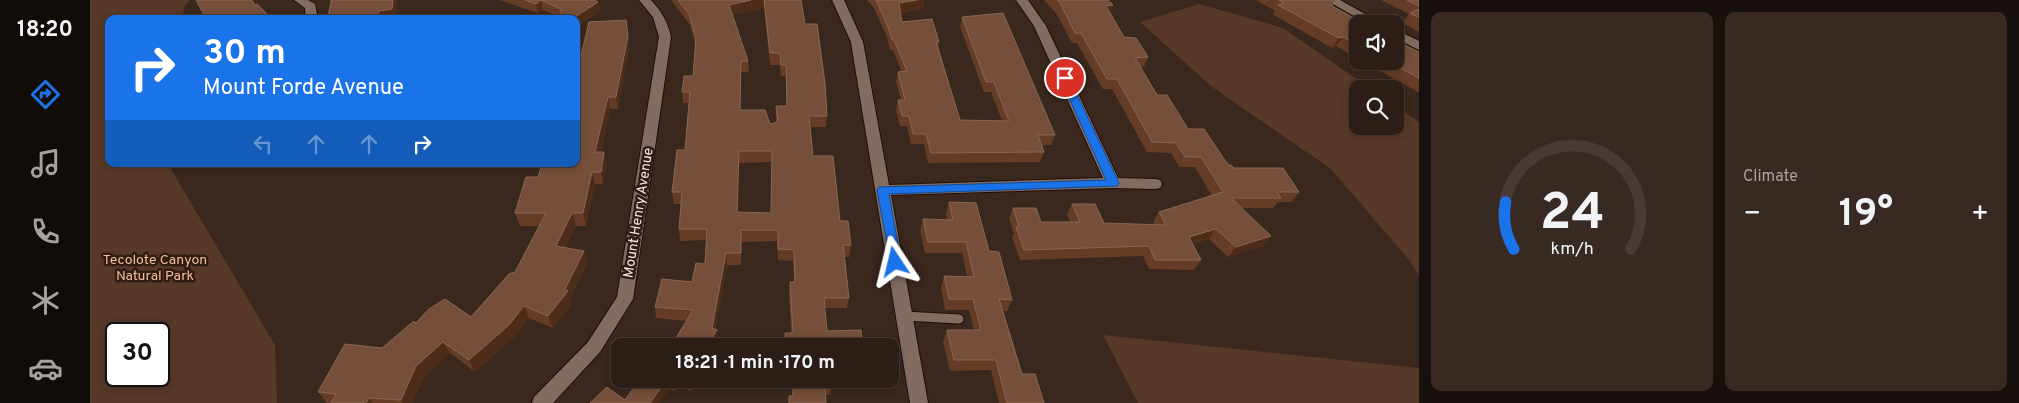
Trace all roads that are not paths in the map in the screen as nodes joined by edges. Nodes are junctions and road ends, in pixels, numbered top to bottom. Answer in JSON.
{"nodes":[{"id":1,"x":300,"y":0,"type":"edge"},
{"id":2,"x":645,"y":0,"type":"edge"},
{"id":3,"x":838,"y":0,"type":"edge"},
{"id":4,"x":1022,"y":0,"type":"edge"},
{"id":5,"x":1332,"y":0,"type":"edge"},
{"id":6,"x":312,"y":15,"type":"edge"},
{"id":7,"x":1360,"y":15,"type":"edge"},
{"id":8,"x":1404,"y":38,"type":"edge"},
{"id":9,"x":1419,"y":46,"type":"edge"},
{"id":10,"x":1113,"y":183,"type":"junction"},
{"id":11,"x":1155,"y":184,"type":"dead end"},
{"id":12,"x":883,"y":190,"type":"junction"},
{"id":13,"x":904,"y":316,"type":"junction"},
{"id":14,"x":959,"y":319,"type":"dead end"},
{"id":15,"x":541,"y":403,"type":"edge"},
{"id":16,"x":919,"y":403,"type":"edge"}],
"edges":[{"from":1,"to":6,"type":"street"},
{"from":2,"to":15,"type":"street","name":"Mount Henry Avenue"},
{"from":3,"to":12,"type":"street"},
{"from":4,"to":10,"type":"street"},
{"from":5,"to":7,"type":"street"},
{"from":8,"to":9,"type":"street"},
{"from":10,"to":11,"type":"street"},
{"from":10,"to":12,"type":"street"},
{"from":12,"to":13,"type":"street"},
{"from":13,"to":14,"type":"lane"},
{"from":13,"to":16,"type":"street"}]}
